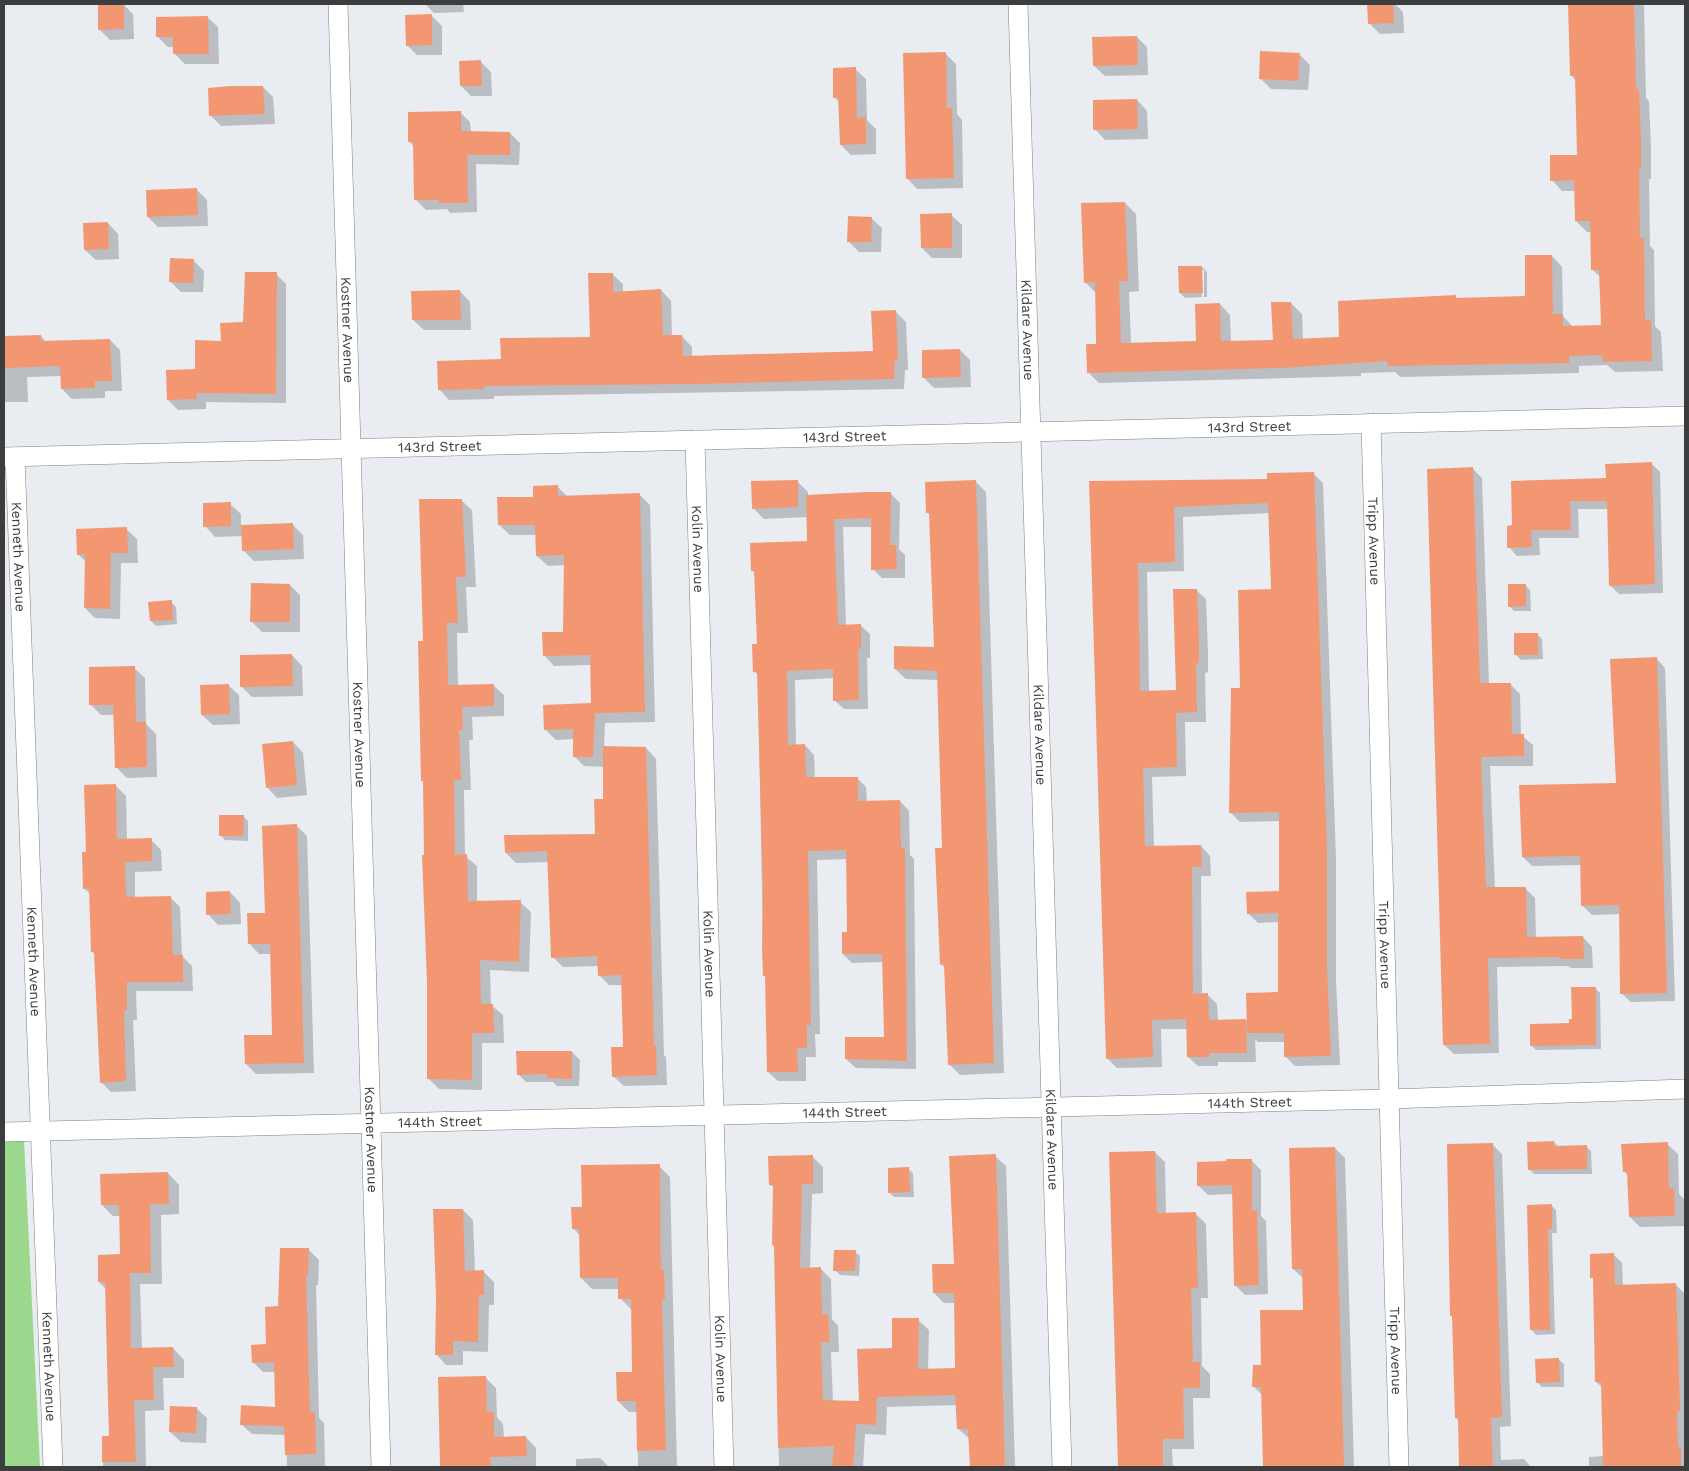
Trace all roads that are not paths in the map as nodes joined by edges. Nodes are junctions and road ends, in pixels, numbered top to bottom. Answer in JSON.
{"nodes":[{"id":1,"x":338,"y":4,"type":"edge"},
{"id":2,"x":1018,"y":4,"type":"edge"},
{"id":3,"x":1685,"y":416,"type":"edge"},
{"id":4,"x":1371,"y":423,"type":"junction"},
{"id":5,"x":1031,"y":432,"type":"junction"},
{"id":6,"x":695,"y":440,"type":"junction"},
{"id":7,"x":351,"y":449,"type":"junction"},
{"id":8,"x":9,"y":457,"type":"edge"},
{"id":9,"x":1685,"y":1089,"type":"edge"},
{"id":10,"x":1388,"y":1099,"type":"junction"},
{"id":11,"x":1051,"y":1107,"type":"junction"},
{"id":12,"x":714,"y":1115,"type":"junction"},
{"id":13,"x":371,"y":1124,"type":"junction"},
{"id":14,"x":4,"y":1132,"type":"edge"},
{"id":15,"x":41,"y":1132,"type":"junction"},
{"id":16,"x":53,"y":1467,"type":"edge"},
{"id":17,"x":382,"y":1467,"type":"edge"},
{"id":18,"x":724,"y":1467,"type":"edge"},
{"id":19,"x":1062,"y":1467,"type":"edge"},
{"id":20,"x":1399,"y":1467,"type":"edge"}],
"edges":[{"from":1,"to":7,"type":"street","name":"Kostner Avenue"},
{"from":2,"to":5,"type":"street","name":"Kildare Avenue"},
{"from":3,"to":4,"type":"street","name":"143rd Street"},
{"from":4,"to":5,"type":"street","name":"143rd Street"},
{"from":4,"to":10,"type":"street","name":"Tripp Avenue"},
{"from":5,"to":6,"type":"street","name":"143rd Street"},
{"from":5,"to":11,"type":"street","name":"Kildare Avenue"},
{"from":6,"to":7,"type":"street","name":"143rd Street"},
{"from":6,"to":12,"type":"street","name":"Kolin Avenue"},
{"from":7,"to":8,"type":"street","name":"143rd Street"},
{"from":7,"to":13,"type":"street","name":"Kostner Avenue"},
{"from":8,"to":15,"type":"street","name":"Kenneth Avenue"},
{"from":9,"to":10,"type":"street","name":"144th Street"},
{"from":10,"to":11,"type":"street","name":"144th Street"},
{"from":10,"to":20,"type":"street","name":"Tripp Avenue"},
{"from":11,"to":12,"type":"street","name":"144th Street"},
{"from":11,"to":19,"type":"street","name":"Kildare Avenue"},
{"from":12,"to":13,"type":"street","name":"144th Street"},
{"from":12,"to":18,"type":"street","name":"Kolin Avenue"},
{"from":13,"to":15,"type":"street","name":"144th Street"},
{"from":13,"to":17,"type":"street","name":"Kostner Avenue"},
{"from":14,"to":15,"type":"street","name":"144th Street"},
{"from":15,"to":16,"type":"street","name":"Kenneth Avenue"}]}
